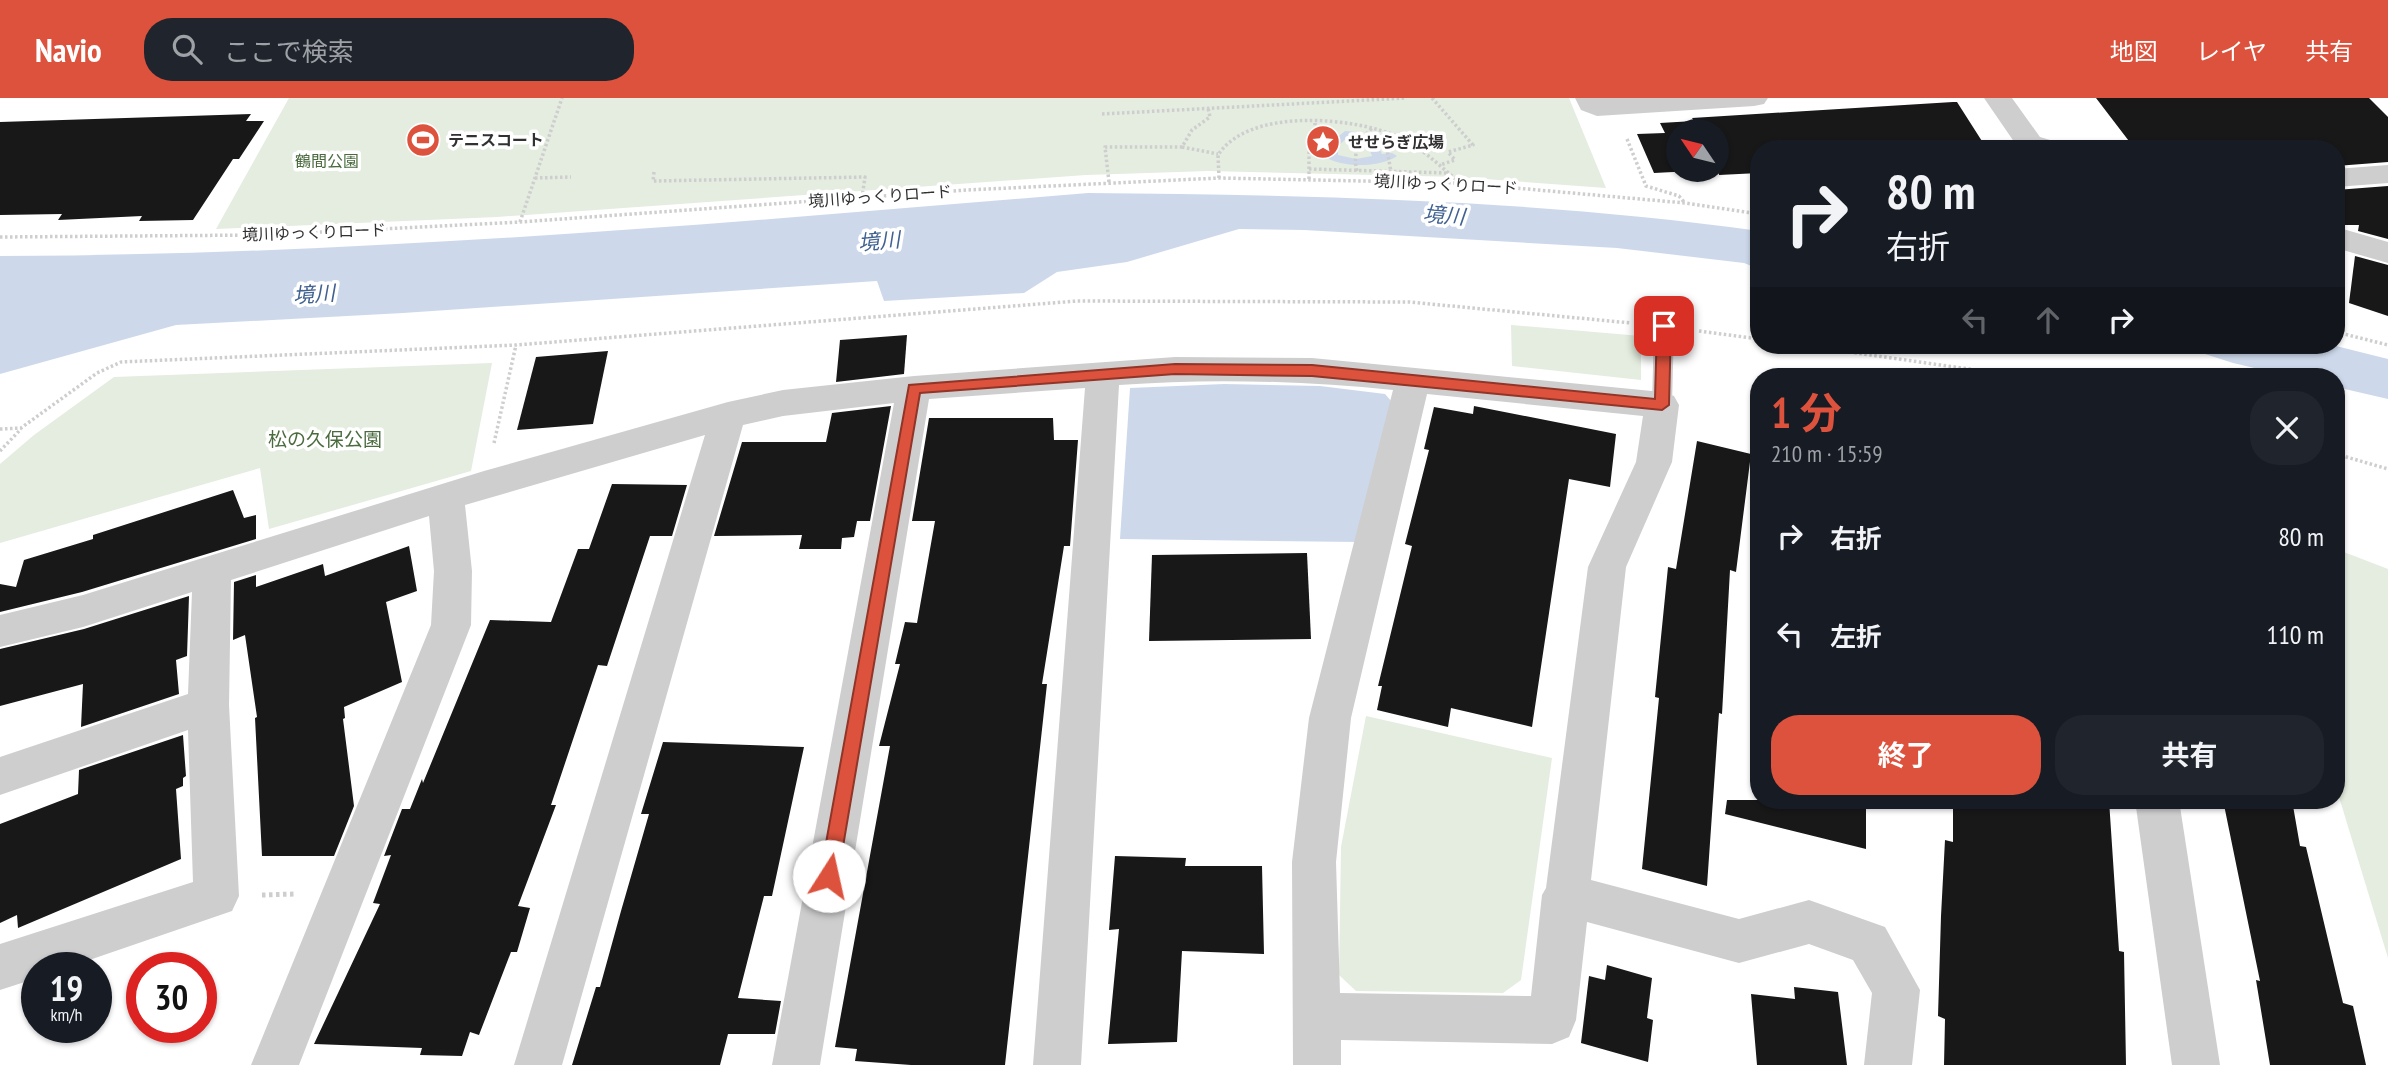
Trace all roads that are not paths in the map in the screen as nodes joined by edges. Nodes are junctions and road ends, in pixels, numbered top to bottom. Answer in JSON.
{"nodes":[{"id":1,"x":1754,"y":98,"type":"edge"},
{"id":2,"x":1998,"y":98,"type":"edge"},
{"id":3,"x":1601,"y":102,"type":"edge"},
{"id":4,"x":2028,"y":140,"type":"edge"},
{"id":5,"x":2388,"y":174,"type":"edge"},
{"id":6,"x":2345,"y":177,"type":"edge"},
{"id":7,"x":2345,"y":240,"type":"edge"},
{"id":8,"x":2388,"y":253,"type":"edge"},
{"id":9,"x":1664,"y":326,"type":"road end"},
{"id":10,"x":1104,"y":374,"type":"junction"},
{"id":11,"x":1413,"y":380,"type":"junction"},
{"id":12,"x":914,"y":388,"type":"junction"},
{"id":13,"x":1662,"y":405,"type":"junction"},
{"id":14,"x":728,"y":415,"type":"junction"},
{"id":15,"x":465,"y":491,"type":"junction"},
{"id":16,"x":212,"y":572,"type":"junction"},
{"id":17,"x":0,"y":631,"type":"edge"},
{"id":18,"x":208,"y":705,"type":"junction"},
{"id":19,"x":0,"y":776,"type":"edge"},
{"id":20,"x":2158,"y":809,"type":"edge"},
{"id":21,"x":1565,"y":895,"type":"junction"},
{"id":22,"x":0,"y":967,"type":"edge"},
{"id":23,"x":1315,"y":1016,"type":"junction"},
{"id":24,"x":275,"y":1065,"type":"edge"},
{"id":25,"x":538,"y":1065,"type":"edge"},
{"id":26,"x":796,"y":1065,"type":"edge"},
{"id":27,"x":1057,"y":1065,"type":"edge"},
{"id":28,"x":1317,"y":1065,"type":"edge"},
{"id":29,"x":1888,"y":1065,"type":"edge"},
{"id":30,"x":2196,"y":1065,"type":"edge"}],
"edges":[{"from":1,"to":3,"type":"street"},
{"from":2,"to":4,"type":"street"},
{"from":5,"to":6,"type":"street"},
{"from":7,"to":8,"type":"street"},
{"from":9,"to":13,"type":"lane"},
{"from":10,"to":11,"type":"street"},
{"from":10,"to":12,"type":"street"},
{"from":10,"to":27,"type":"street"},
{"from":11,"to":13,"type":"street"},
{"from":11,"to":23,"type":"street"},
{"from":12,"to":14,"type":"street"},
{"from":12,"to":26,"type":"street"},
{"from":13,"to":21,"type":"street"},
{"from":14,"to":15,"type":"street"},
{"from":14,"to":25,"type":"street"},
{"from":15,"to":16,"type":"street"},
{"from":15,"to":24,"type":"street"},
{"from":16,"to":17,"type":"street"},
{"from":16,"to":18,"type":"street"},
{"from":18,"to":19,"type":"street"},
{"from":18,"to":22,"type":"street"},
{"from":20,"to":30,"type":"street"},
{"from":21,"to":23,"type":"street"},
{"from":21,"to":29,"type":"street"},
{"from":23,"to":28,"type":"street"}]}
